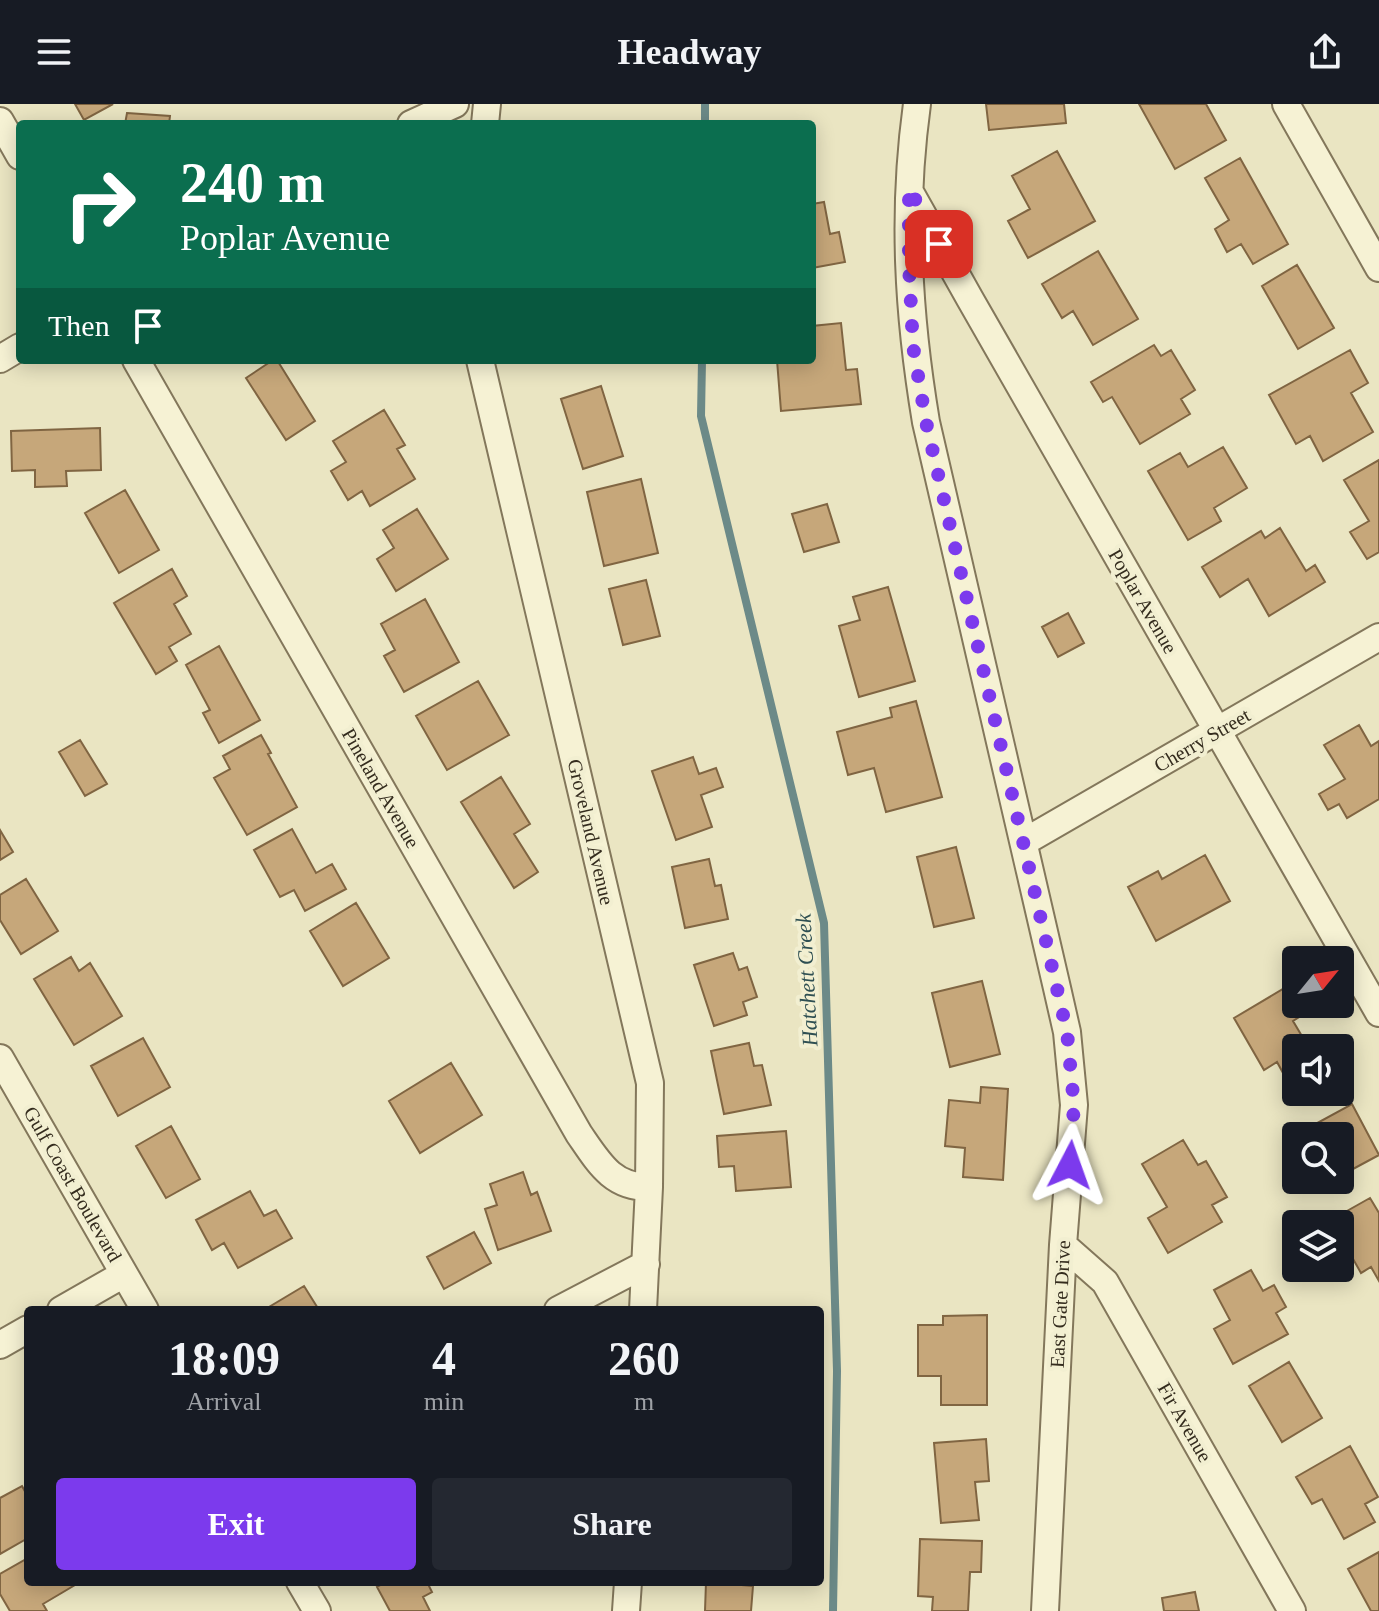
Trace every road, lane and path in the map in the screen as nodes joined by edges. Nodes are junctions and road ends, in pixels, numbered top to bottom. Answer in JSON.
{"nodes":[{"id":1,"x":455,"y":104,"type":"edge"},
{"id":2,"x":917,"y":104,"type":"edge"},
{"id":3,"x":1286,"y":104,"type":"edge"},
{"id":4,"x":420,"y":120,"type":"edge"},
{"id":5,"x":0,"y":121,"type":"edge"},
{"id":6,"x":16,"y":149,"type":"edge"},
{"id":7,"x":909,"y":188,"type":"junction"},
{"id":8,"x":1379,"y":268,"type":"edge"},
{"id":9,"x":138,"y":364,"type":"edge"},
{"id":10,"x":481,"y":364,"type":"edge"},
{"id":11,"x":1379,"y":637,"type":"edge"},
{"id":12,"x":1218,"y":730,"type":"junction"},
{"id":13,"x":1024,"y":842,"type":"junction"},
{"id":14,"x":1379,"y":1013,"type":"edge"},
{"id":15,"x":0,"y":1058,"type":"edge"},
{"id":16,"x":649,"y":1187,"type":"junction"},
{"id":17,"x":1063,"y":1245,"type":"junction"},
{"id":18,"x":646,"y":1264,"type":"junction"},
{"id":19,"x":124,"y":1274,"type":"junction"},
{"id":20,"x":68,"y":1306,"type":"edge"},
{"id":21,"x":143,"y":1306,"type":"edge"},
{"id":22,"x":566,"y":1306,"type":"edge"},
{"id":23,"x":643,"y":1306,"type":"edge"},
{"id":24,"x":24,"y":1331,"type":"edge"},
{"id":25,"x":0,"y":1345,"type":"edge"},
{"id":26,"x":302,"y":1586,"type":"edge"},
{"id":27,"x":628,"y":1586,"type":"edge"},
{"id":28,"x":317,"y":1611,"type":"edge"},
{"id":29,"x":626,"y":1611,"type":"edge"},
{"id":30,"x":1045,"y":1611,"type":"edge"},
{"id":31,"x":1292,"y":1611,"type":"edge"}],
"edges":[{"from":1,"to":4,"type":"street"},
{"from":2,"to":7,"type":"street","name":"East Gate Drive"},
{"from":3,"to":8,"type":"street"},
{"from":5,"to":6,"type":"street"},
{"from":7,"to":12,"type":"street","name":"Poplar Avenue"},
{"from":7,"to":13,"type":"street","name":"East Gate Drive"},
{"from":9,"to":16,"type":"street","name":"Pineland Avenue"},
{"from":10,"to":16,"type":"street","name":"Groveland Avenue"},
{"from":11,"to":12,"type":"street","name":"Cherry Street"},
{"from":12,"to":13,"type":"street","name":"Cherry Street"},
{"from":12,"to":14,"type":"street","name":"Poplar Avenue"},
{"from":13,"to":17,"type":"street","name":"East Gate Drive"},
{"from":15,"to":19,"type":"street","name":"Gulf Coast Boulevard"},
{"from":16,"to":18,"type":"street","name":"Groveland Avenue"},
{"from":17,"to":30,"type":"street","name":"East Gate Drive"},
{"from":17,"to":31,"type":"street","name":"Fir Avenue"},
{"from":18,"to":22,"type":"street"},
{"from":18,"to":23,"type":"street","name":"Groveland Avenue"},
{"from":19,"to":20,"type":"street"},
{"from":19,"to":21,"type":"street","name":"Gulf Coast Boulevard"},
{"from":24,"to":25,"type":"street"},
{"from":26,"to":28,"type":"street"},
{"from":27,"to":29,"type":"street"}]}
